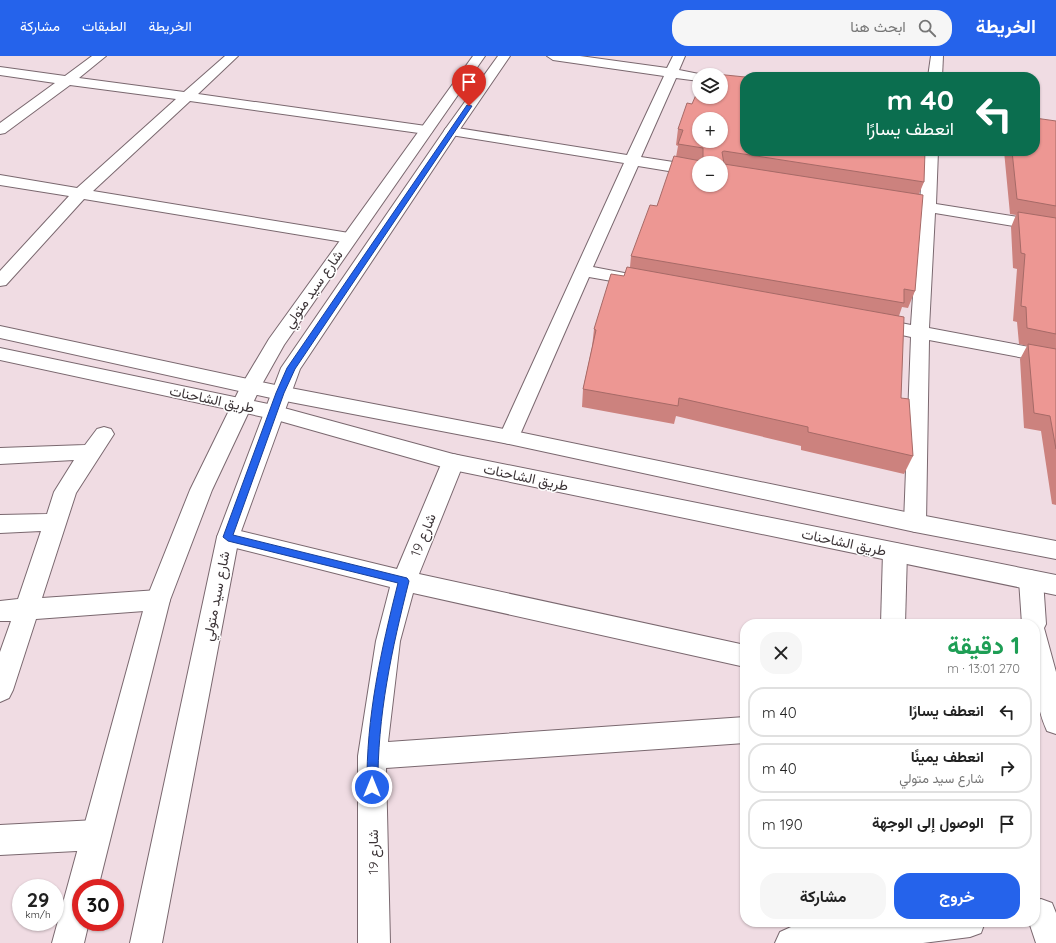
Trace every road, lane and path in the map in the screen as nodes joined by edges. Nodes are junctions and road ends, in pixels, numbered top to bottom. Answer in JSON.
{"nodes":[{"id":1,"x":100,"y":56,"type":"edge"},
{"id":2,"x":232,"y":56,"type":"edge"},
{"id":3,"x":479,"y":56,"type":"edge"},
{"id":4,"x":504,"y":56,"type":"edge"},
{"id":5,"x":553,"y":56,"type":"edge"},
{"id":6,"x":679,"y":56,"type":"edge"},
{"id":7,"x":937,"y":56,"type":"edge"},
{"id":8,"x":0,"y":71,"type":"edge"},
{"id":9,"x":936,"y":72,"type":"edge"},
{"id":10,"x":672,"y":73,"type":"junction"},
{"id":11,"x":692,"y":76,"type":"edge"},
{"id":12,"x":67,"y":80,"type":"junction"},
{"id":13,"x":187,"y":97,"type":"junction"},
{"id":14,"x":0,"y":130,"type":"edge"},
{"id":15,"x":426,"y":130,"type":"junction"},
{"id":16,"x":451,"y":131,"type":"junction"},
{"id":17,"x":931,"y":156,"type":"edge"},
{"id":18,"x":633,"y":160,"type":"junction"},
{"id":19,"x":692,"y":170,"type":"edge"},
{"id":20,"x":0,"y":180,"type":"edge"},
{"id":21,"x":80,"y":194,"type":"junction"},
{"id":22,"x":898,"y":202,"type":"edge"},
{"id":23,"x":928,"y":208,"type":"junction"},
{"id":24,"x":1056,"y":228,"type":"edge"},
{"id":25,"x":348,"y":238,"type":"junction"},
{"id":26,"x":584,"y":271,"type":"junction"},
{"id":27,"x":0,"y":281,"type":"edge"},
{"id":28,"x":654,"y":284,"type":"edge"},
{"id":29,"x":857,"y":321,"type":"edge"},
{"id":30,"x":0,"y":332,"type":"edge"},
{"id":31,"x":920,"y":332,"type":"junction"},
{"id":32,"x":0,"y":354,"type":"edge"},
{"id":33,"x":1056,"y":358,"type":"edge"},
{"id":34,"x":250,"y":386,"type":"junction"},
{"id":35,"x":277,"y":403,"type":"junction"},
{"id":36,"x":242,"y":405,"type":"junction"},
{"id":37,"x":104,"y":434,"type":"dead end"},
{"id":38,"x":509,"y":437,"type":"junction"},
{"id":39,"x":90,"y":452,"type":"junction"},
{"id":40,"x":0,"y":456,"type":"edge"},
{"id":41,"x":453,"y":462,"type":"junction"},
{"id":42,"x":55,"y":522,"type":"junction"},
{"id":43,"x":915,"y":523,"type":"junction"},
{"id":44,"x":0,"y":524,"type":"edge"},
{"id":45,"x":228,"y":537,"type":"junction"},
{"id":46,"x":1056,"y":550,"type":"edge"},
{"id":47,"x":895,"y":552,"type":"junction"},
{"id":48,"x":1031,"y":580,"type":"junction"},
{"id":49,"x":404,"y":581,"type":"junction"},
{"id":50,"x":1056,"y":585,"type":"edge"},
{"id":51,"x":158,"y":600,"type":"junction"},
{"id":52,"x":26,"y":610,"type":"junction"},
{"id":53,"x":0,"y":611,"type":"edge"},
{"id":54,"x":893,"y":619,"type":"edge"},
{"id":55,"x":1034,"y":619,"type":"edge"},
{"id":56,"x":740,"y":655,"type":"edge"},
{"id":57,"x":1040,"y":657,"type":"edge"},
{"id":58,"x":0,"y":690,"type":"edge"},
{"id":59,"x":1056,"y":722,"type":"edge"},
{"id":60,"x":740,"y":730,"type":"edge"},
{"id":61,"x":372,"y":756,"type":"junction"},
{"id":62,"x":96,"y":835,"type":"junction"},
{"id":63,"x":0,"y":840,"type":"edge"},
{"id":64,"x":84,"y":879,"type":"edge"},
{"id":65,"x":1044,"y":914,"type":"edge"},
{"id":66,"x":928,"y":927,"type":"edge"},
{"id":67,"x":72,"y":928,"type":"edge"},
{"id":68,"x":68,"y":943,"type":"edge"},
{"id":69,"x":146,"y":943,"type":"edge"},
{"id":70,"x":374,"y":943,"type":"edge"},
{"id":71,"x":792,"y":943,"type":"edge"},
{"id":72,"x":1052,"y":943,"type":"edge"}],
"edges":[{"from":1,"to":12,"type":"street"},
{"from":2,"to":13,"type":"street"},
{"from":3,"to":15,"type":"street","name":"شارع سيد متولي"},
{"from":4,"to":16,"type":"street","name":"شارع سيد متولي"},
{"from":5,"to":10,"type":"street"},
{"from":6,"to":10,"type":"street"},
{"from":7,"to":9,"type":"street"},
{"from":8,"to":12,"type":"street"},
{"from":10,"to":11,"type":"street"},
{"from":10,"to":18,"type":"street"},
{"from":12,"to":13,"type":"street"},
{"from":12,"to":14,"type":"street"},
{"from":13,"to":15,"type":"street"},
{"from":13,"to":21,"type":"street"},
{"from":15,"to":25,"type":"street","name":"شارع سيد متولي"},
{"from":16,"to":18,"type":"street"},
{"from":16,"to":35,"type":"street","name":"شارع سيد متولي"},
{"from":17,"to":23,"type":"street"},
{"from":18,"to":19,"type":"street"},
{"from":18,"to":26,"type":"street"},
{"from":20,"to":21,"type":"street"},
{"from":21,"to":25,"type":"street"},
{"from":21,"to":27,"type":"street"},
{"from":22,"to":23,"type":"street"},
{"from":23,"to":24,"type":"street"},
{"from":23,"to":31,"type":"street"},
{"from":25,"to":34,"type":"street","name":"شارع سيد متولي"},
{"from":26,"to":28,"type":"street"},
{"from":26,"to":38,"type":"street"},
{"from":29,"to":31,"type":"street"},
{"from":30,"to":34,"type":"street","name":"طريق الشاحنات"},
{"from":31,"to":33,"type":"street"},
{"from":31,"to":43,"type":"street"},
{"from":32,"to":36,"type":"street","name":"طريق الشاحنات"},
{"from":34,"to":35,"type":"street","name":"طريق الشاحنات"},
{"from":34,"to":36,"type":"street","name":"شارع سيد متولي"},
{"from":35,"to":36,"type":"street","name":"طريق الشاحنات"},
{"from":35,"to":38,"type":"street","name":"طريق الشاحنات"},
{"from":35,"to":41,"type":"street","name":"طريق الشاحنات"},
{"from":35,"to":45,"type":"street","name":"شارع سيد متولي"},
{"from":36,"to":51,"type":"street","name":"شارع سيد متولي"},
{"from":37,"to":39,"type":"street"},
{"from":38,"to":43,"type":"street","name":"طريق الشاحنات"},
{"from":39,"to":40,"type":"street"},
{"from":39,"to":42,"type":"street"},
{"from":41,"to":47,"type":"street","name":"طريق الشاحنات"},
{"from":41,"to":49,"type":"street","name":"شارع 19"},
{"from":42,"to":44,"type":"street"},
{"from":42,"to":52,"type":"street"},
{"from":43,"to":46,"type":"street","name":"طريق الشاحنات"},
{"from":45,"to":49,"type":"street"},
{"from":45,"to":69,"type":"street","name":"شارع سيد متولي"},
{"from":47,"to":48,"type":"street","name":"طريق الشاحنات"},
{"from":47,"to":54,"type":"street"},
{"from":48,"to":50,"type":"street","name":"طريق الشاحنات"},
{"from":48,"to":55,"type":"street"},
{"from":49,"to":56,"type":"street"},
{"from":49,"to":61,"type":"street","name":"شارع 19"},
{"from":51,"to":52,"type":"street"},
{"from":51,"to":62,"type":"street","name":"شارع سيد متولي"},
{"from":52,"to":53,"type":"street"},
{"from":52,"to":58,"type":"street"},
{"from":57,"to":59,"type":"street"},
{"from":60,"to":61,"type":"street"},
{"from":61,"to":70,"type":"street","name":"شارع 19"},
{"from":62,"to":63,"type":"street"},
{"from":62,"to":64,"type":"street","name":"شارع سيد متولي"},
{"from":65,"to":72,"type":"street"},
{"from":66,"to":71,"type":"street"},
{"from":67,"to":68,"type":"street"}]}
